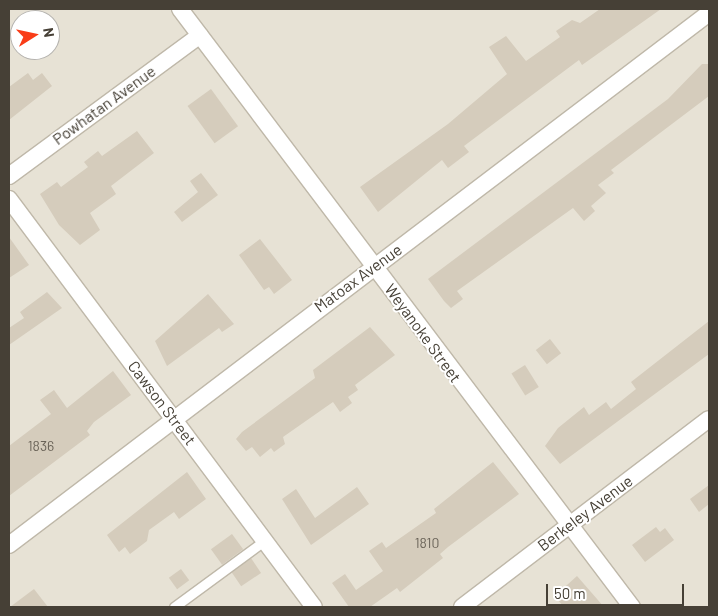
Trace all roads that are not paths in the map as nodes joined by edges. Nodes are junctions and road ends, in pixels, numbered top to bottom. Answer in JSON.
{"nodes":[{"id":1,"x":180,"y":9,"type":"edge"},
{"id":2,"x":709,"y":13,"type":"edge"},
{"id":3,"x":200,"y":35,"type":"junction"},
{"id":4,"x":9,"y":176,"type":"edge"},
{"id":5,"x":9,"y":199,"type":"edge"},
{"id":6,"x":374,"y":266,"type":"junction"},
{"id":7,"x":173,"y":417,"type":"junction"},
{"id":8,"x":709,"y":419,"type":"edge"},
{"id":9,"x":569,"y":525,"type":"junction"},
{"id":10,"x":264,"y":540,"type":"junction"},
{"id":11,"x":9,"y":545,"type":"edge"},
{"id":12,"x":174,"y":607,"type":"edge"},
{"id":13,"x":314,"y":607,"type":"edge"},
{"id":14,"x":462,"y":607,"type":"edge"},
{"id":15,"x":632,"y":607,"type":"edge"}],
"edges":[{"from":1,"to":3,"type":"street","name":"Weyanoke Street"},
{"from":2,"to":6,"type":"street","name":"Matoax Avenue"},
{"from":3,"to":4,"type":"street","name":"Powhatan Avenue"},
{"from":3,"to":6,"type":"street","name":"Weyanoke Street"},
{"from":5,"to":7,"type":"street","name":"Cawson Street"},
{"from":6,"to":7,"type":"street","name":"Matoax Avenue"},
{"from":6,"to":9,"type":"street","name":"Weyanoke Street"},
{"from":7,"to":10,"type":"street","name":"Cawson Street"},
{"from":7,"to":11,"type":"street","name":"Matoax Avenue"},
{"from":8,"to":9,"type":"street","name":"Berkeley Avenue"},
{"from":9,"to":14,"type":"street","name":"Berkeley Avenue"},
{"from":9,"to":15,"type":"street","name":"Weyanoke Street"},
{"from":10,"to":12,"type":"lane"},
{"from":10,"to":13,"type":"street","name":"Cawson Street"}]}
